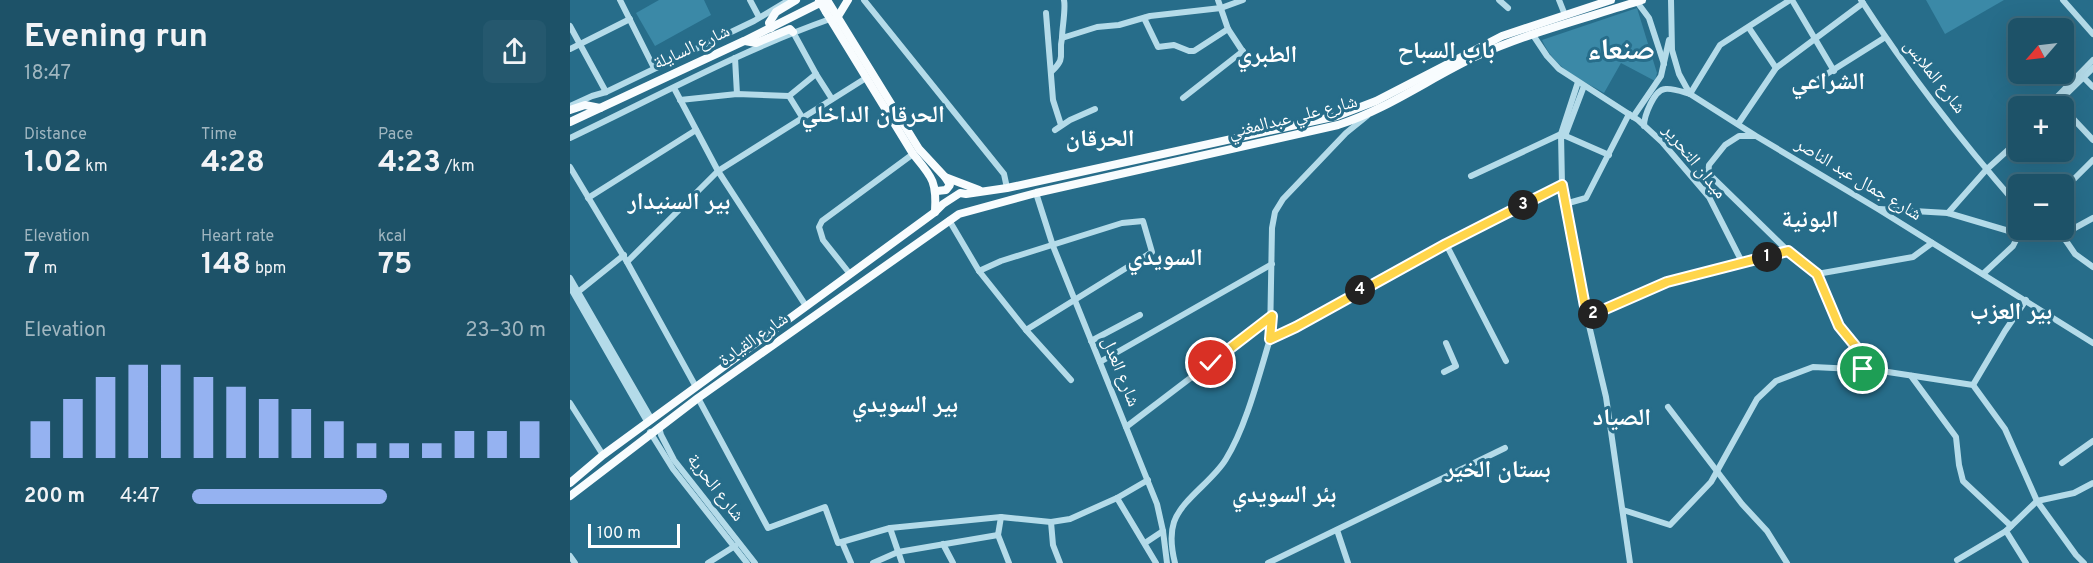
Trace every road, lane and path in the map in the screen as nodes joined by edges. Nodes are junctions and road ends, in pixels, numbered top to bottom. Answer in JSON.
{"nodes":[{"id":1,"x":621,"y":0,"type":"edge"},
{"id":2,"x":750,"y":0,"type":"edge"},
{"id":3,"x":789,"y":0,"type":"edge"},
{"id":4,"x":796,"y":0,"type":"edge"},
{"id":5,"x":819,"y":0,"type":"edge"},
{"id":6,"x":827,"y":0,"type":"edge"},
{"id":7,"x":849,"y":0,"type":"edge"},
{"id":8,"x":864,"y":0,"type":"edge"},
{"id":9,"x":1064,"y":0,"type":"edge"},
{"id":10,"x":1218,"y":0,"type":"edge"},
{"id":11,"x":1243,"y":0,"type":"edge"},
{"id":12,"x":1499,"y":0,"type":"edge"},
{"id":13,"x":1559,"y":0,"type":"edge"},
{"id":14,"x":1611,"y":0,"type":"edge"},
{"id":15,"x":1671,"y":0,"type":"edge"},
{"id":16,"x":1791,"y":0,"type":"edge"},
{"id":17,"x":2063,"y":0,"type":"edge"},
{"id":18,"x":1640,"y":1,"type":"edge"},
{"id":19,"x":1862,"y":2,"type":"edge"},
{"id":20,"x":1221,"y":8,"type":"junction"},
{"id":21,"x":1508,"y":8,"type":"dead end"},
{"id":22,"x":1046,"y":13,"type":"dead end"},
{"id":23,"x":831,"y":14,"type":"junction"},
{"id":24,"x":1565,"y":15,"type":"junction"},
{"id":25,"x":759,"y":17,"type":"junction"},
{"id":26,"x":1144,"y":18,"type":"junction"},
{"id":27,"x":630,"y":19,"type":"junction"},
{"id":28,"x":570,"y":26,"type":"edge"},
{"id":29,"x":771,"y":28,"type":"junction"},
{"id":30,"x":1749,"y":28,"type":"junction"},
{"id":31,"x":1228,"y":29,"type":"junction"},
{"id":32,"x":1671,"y":31,"type":"junction"},
{"id":33,"x":793,"y":32,"type":"junction"},
{"id":34,"x":2093,"y":34,"type":"edge"},
{"id":35,"x":1533,"y":35,"type":"junction"},
{"id":36,"x":1062,"y":38,"type":"junction"},
{"id":37,"x":1815,"y":38,"type":"junction"},
{"id":38,"x":1884,"y":38,"type":"junction"},
{"id":39,"x":744,"y":41,"type":"junction"},
{"id":40,"x":581,"y":44,"type":"junction"},
{"id":41,"x":570,"y":49,"type":"edge"},
{"id":42,"x":1243,"y":51,"type":"junction"},
{"id":43,"x":735,"y":58,"type":"junction"},
{"id":44,"x":2093,"y":60,"type":"edge"},
{"id":45,"x":1249,"y":61,"type":"dead end"},
{"id":46,"x":1664,"y":65,"type":"junction"},
{"id":47,"x":654,"y":68,"type":"junction"},
{"id":48,"x":1776,"y":68,"type":"junction"},
{"id":49,"x":2093,"y":68,"type":"edge"},
{"id":50,"x":1834,"y":70,"type":"junction"},
{"id":51,"x":1052,"y":71,"type":"junction"},
{"id":52,"x":816,"y":74,"type":"junction"},
{"id":53,"x":2083,"y":77,"type":"junction"},
{"id":54,"x":866,"y":78,"type":"junction"},
{"id":55,"x":1814,"y":82,"type":"dead end"},
{"id":56,"x":1581,"y":84,"type":"junction"},
{"id":57,"x":2093,"y":87,"type":"edge"},
{"id":58,"x":674,"y":88,"type":"junction"},
{"id":59,"x":606,"y":92,"type":"junction"},
{"id":60,"x":737,"y":94,"type":"junction"},
{"id":61,"x":1690,"y":94,"type":"junction"},
{"id":62,"x":789,"y":96,"type":"junction"},
{"id":63,"x":2058,"y":96,"type":"edge"},
{"id":64,"x":2068,"y":96,"type":"edge"},
{"id":65,"x":1183,"y":98,"type":"dead end"},
{"id":66,"x":832,"y":99,"type":"junction"},
{"id":67,"x":680,"y":100,"type":"junction"},
{"id":68,"x":570,"y":108,"type":"edge"},
{"id":69,"x":600,"y":108,"type":"junction"},
{"id":70,"x":1095,"y":109,"type":"dead end"},
{"id":71,"x":1368,"y":114,"type":"junction"},
{"id":72,"x":1337,"y":116,"type":"junction"},
{"id":73,"x":1631,"y":116,"type":"junction"},
{"id":74,"x":802,"y":117,"type":"junction"},
{"id":75,"x":2074,"y":120,"type":"edge"},
{"id":76,"x":570,"y":122,"type":"edge"},
{"id":77,"x":1738,"y":124,"type":"junction"},
{"id":78,"x":1061,"y":125,"type":"junction"},
{"id":79,"x":1338,"y":125,"type":"junction"},
{"id":80,"x":1644,"y":126,"type":"junction"},
{"id":81,"x":696,"y":130,"type":"junction"},
{"id":82,"x":1055,"y":130,"type":"dead end"},
{"id":83,"x":1563,"y":135,"type":"junction"},
{"id":84,"x":1756,"y":136,"type":"junction"},
{"id":85,"x":570,"y":138,"type":"edge"},
{"id":86,"x":2093,"y":140,"type":"edge"},
{"id":87,"x":2008,"y":149,"type":"edge"},
{"id":88,"x":913,"y":154,"type":"junction"},
{"id":89,"x":1609,"y":155,"type":"junction"},
{"id":90,"x":2093,"y":160,"type":"edge"},
{"id":91,"x":570,"y":168,"type":"edge"},
{"id":92,"x":1986,"y":170,"type":"junction"},
{"id":93,"x":718,"y":171,"type":"junction"},
{"id":94,"x":1708,"y":173,"type":"junction"},
{"id":95,"x":1471,"y":176,"type":"dead end"},
{"id":96,"x":945,"y":177,"type":"junction"},
{"id":97,"x":2074,"y":179,"type":"edge"},
{"id":98,"x":1562,"y":185,"type":"junction"},
{"id":99,"x":1007,"y":188,"type":"junction"},
{"id":100,"x":937,"y":191,"type":"junction"},
{"id":101,"x":984,"y":191,"type":"junction"},
{"id":102,"x":1036,"y":193,"type":"junction"},
{"id":103,"x":966,"y":194,"type":"junction"},
{"id":104,"x":2008,"y":195,"type":"edge"},
{"id":105,"x":954,"y":196,"type":"junction"},
{"id":106,"x":1708,"y":197,"type":"junction"},
{"id":107,"x":588,"y":198,"type":"junction"},
{"id":108,"x":1566,"y":204,"type":"junction"},
{"id":109,"x":1878,"y":209,"type":"junction"},
{"id":110,"x":970,"y":211,"type":"junction"},
{"id":111,"x":935,"y":212,"type":"junction"},
{"id":112,"x":1948,"y":213,"type":"junction"},
{"id":113,"x":959,"y":214,"type":"junction"},
{"id":114,"x":2093,"y":218,"type":"edge"},
{"id":115,"x":949,"y":220,"type":"junction"},
{"id":116,"x":2074,"y":228,"type":"edge"},
{"id":117,"x":2008,"y":229,"type":"edge"},
{"id":118,"x":2016,"y":240,"type":"edge"},
{"id":119,"x":2065,"y":240,"type":"edge"},
{"id":120,"x":1932,"y":243,"type":"junction"},
{"id":121,"x":1446,"y":244,"type":"junction"},
{"id":122,"x":1053,"y":246,"type":"junction"},
{"id":123,"x":1788,"y":251,"type":"junction"},
{"id":124,"x":625,"y":259,"type":"junction"},
{"id":125,"x":1272,"y":264,"type":"junction"},
{"id":126,"x":1743,"y":264,"type":"junction"},
{"id":127,"x":2093,"y":267,"type":"edge"},
{"id":128,"x":979,"y":271,"type":"junction"},
{"id":129,"x":850,"y":274,"type":"junction"},
{"id":130,"x":1817,"y":274,"type":"junction"},
{"id":131,"x":1983,"y":274,"type":"junction"},
{"id":132,"x":570,"y":278,"type":"edge"},
{"id":133,"x":570,"y":287,"type":"edge"},
{"id":134,"x":578,"y":292,"type":"junction"},
{"id":135,"x":1076,"y":298,"type":"junction"},
{"id":136,"x":2026,"y":300,"type":"junction"},
{"id":137,"x":806,"y":306,"type":"junction"},
{"id":138,"x":1140,"y":315,"type":"dead end"},
{"id":139,"x":1272,"y":316,"type":"junction"},
{"id":140,"x":1587,"y":317,"type":"junction"},
{"id":141,"x":1026,"y":330,"type":"junction"},
{"id":142,"x":1270,"y":339,"type":"junction"},
{"id":143,"x":1091,"y":341,"type":"junction"},
{"id":144,"x":1446,"y":343,"type":"dead end"},
{"id":145,"x":2093,"y":343,"type":"edge"},
{"id":146,"x":1506,"y":361,"type":"dead end"},
{"id":147,"x":1100,"y":362,"type":"junction"},
{"id":148,"x":1875,"y":370,"type":"junction"},
{"id":149,"x":1444,"y":372,"type":"dead end"},
{"id":150,"x":1911,"y":376,"type":"junction"},
{"id":151,"x":1071,"y":380,"type":"dead end"},
{"id":152,"x":1973,"y":385,"type":"junction"},
{"id":153,"x":696,"y":387,"type":"junction"},
{"id":154,"x":698,"y":398,"type":"junction"},
{"id":155,"x":570,"y":403,"type":"edge"},
{"id":156,"x":1668,"y":407,"type":"dead end"},
{"id":157,"x":650,"y":421,"type":"junction"},
{"id":158,"x":659,"y":427,"type":"junction"},
{"id":159,"x":1126,"y":427,"type":"junction"},
{"id":160,"x":650,"y":432,"type":"junction"},
{"id":161,"x":2093,"y":441,"type":"edge"},
{"id":162,"x":1505,"y":448,"type":"dead end"},
{"id":163,"x":603,"y":455,"type":"junction"},
{"id":164,"x":2062,"y":463,"type":"dead end"},
{"id":165,"x":1717,"y":472,"type":"junction"},
{"id":166,"x":1149,"y":480,"type":"junction"},
{"id":167,"x":570,"y":483,"type":"edge"},
{"id":168,"x":2093,"y":483,"type":"edge"},
{"id":169,"x":570,"y":496,"type":"edge"},
{"id":170,"x":1117,"y":498,"type":"junction"},
{"id":171,"x":2037,"y":501,"type":"junction"},
{"id":172,"x":1623,"y":510,"type":"junction"},
{"id":173,"x":1000,"y":517,"type":"junction"},
{"id":174,"x":1052,"y":522,"type":"junction"},
{"id":175,"x":890,"y":528,"type":"junction"},
{"id":176,"x":2009,"y":528,"type":"junction"},
{"id":177,"x":1337,"y":530,"type":"junction"},
{"id":178,"x":1163,"y":531,"type":"junction"},
{"id":179,"x":998,"y":535,"type":"junction"},
{"id":180,"x":842,"y":542,"type":"junction"},
{"id":181,"x":1145,"y":543,"type":"junction"},
{"id":182,"x":943,"y":544,"type":"junction"},
{"id":183,"x":736,"y":546,"type":"junction"},
{"id":184,"x":898,"y":552,"type":"junction"},
{"id":185,"x":570,"y":556,"type":"edge"},
{"id":186,"x":1957,"y":560,"type":"dead end"},
{"id":187,"x":575,"y":563,"type":"edge"},
{"id":188,"x":708,"y":563,"type":"edge"},
{"id":189,"x":747,"y":563,"type":"edge"},
{"id":190,"x":755,"y":563,"type":"edge"},
{"id":191,"x":851,"y":563,"type":"edge"},
{"id":192,"x":873,"y":563,"type":"edge"},
{"id":193,"x":902,"y":563,"type":"edge"},
{"id":194,"x":953,"y":563,"type":"edge"},
{"id":195,"x":1009,"y":563,"type":"edge"},
{"id":196,"x":1060,"y":563,"type":"edge"},
{"id":197,"x":1156,"y":563,"type":"edge"},
{"id":198,"x":1167,"y":563,"type":"edge"},
{"id":199,"x":1175,"y":563,"type":"edge"},
{"id":200,"x":1268,"y":563,"type":"edge"},
{"id":201,"x":1348,"y":563,"type":"edge"},
{"id":202,"x":1630,"y":563,"type":"edge"},
{"id":203,"x":1787,"y":563,"type":"edge"},
{"id":204,"x":2026,"y":563,"type":"edge"},
{"id":205,"x":2084,"y":563,"type":"edge"}],
"edges":[{"from":1,"to":27,"type":"street"},
{"from":2,"to":25,"type":"street"},
{"from":3,"to":25,"type":"street"},
{"from":4,"to":29,"type":"main road"},
{"from":5,"to":23,"type":"main road","bridge":true},
{"from":6,"to":23,"type":"main road"},
{"from":6,"to":29,"type":"main road","name":"شارع السايلة"},
{"from":7,"to":23,"type":"main road"},
{"from":8,"to":99,"type":"street"},
{"from":9,"to":36,"type":"street"},
{"from":10,"to":20,"type":"street"},
{"from":11,"to":20,"type":"street"},
{"from":12,"to":21,"type":"street"},
{"from":13,"to":24,"type":"street"},
{"from":14,"to":24,"type":"main road","name":"شارع علي عبدالمغني"},
{"from":15,"to":32,"type":"street"},
{"from":16,"to":30,"type":"street"},
{"from":16,"to":37,"type":"street"},
{"from":17,"to":34,"type":"street"},
{"from":18,"to":35,"type":"main road","name":"شارع علي عبدالمغني"},
{"from":18,"to":46,"type":"street"},
{"from":19,"to":37,"type":"street"},
{"from":19,"to":38,"type":"street","name":"شارع الملابس"},
{"from":20,"to":26,"type":"street"},
{"from":20,"to":31,"type":"street"},
{"from":22,"to":51,"type":"street"},
{"from":23,"to":33,"type":"street"},
{"from":23,"to":54,"type":"main road"},
{"from":23,"to":96,"type":"main road"},
{"from":24,"to":72,"type":"main road","name":"شارع علي عبدالمغني"},
{"from":25,"to":47,"type":"street"},
{"from":26,"to":31,"type":"street"},
{"from":26,"to":36,"type":"street"},
{"from":27,"to":40,"type":"street"},
{"from":27,"to":47,"type":"street"},
{"from":28,"to":40,"type":"street"},
{"from":29,"to":39,"type":"main road","name":"شارع السايلة"},
{"from":30,"to":48,"type":"street"},
{"from":30,"to":61,"type":"street"},
{"from":31,"to":42,"type":"street"},
{"from":32,"to":46,"type":"street"},
{"from":32,"to":61,"type":"street"},
{"from":33,"to":39,"type":"main road"},
{"from":33,"to":43,"type":"street"},
{"from":33,"to":52,"type":"street"},
{"from":35,"to":56,"type":"street","name":"ميدان التحرير"},
{"from":35,"to":71,"type":"main road","name":"شارع علي عبدالمغني"},
{"from":36,"to":51,"type":"street"},
{"from":37,"to":48,"type":"street"},
{"from":37,"to":50,"type":"street"},
{"from":38,"to":50,"type":"street"},
{"from":38,"to":92,"type":"street","name":"شارع الملابس"},
{"from":39,"to":69,"type":"main road","name":"شارع السايلة"},
{"from":40,"to":41,"type":"street"},
{"from":40,"to":59,"type":"street"},
{"from":42,"to":45,"type":"street"},
{"from":42,"to":65,"type":"street"},
{"from":43,"to":58,"type":"street"},
{"from":43,"to":60,"type":"street"},
{"from":44,"to":63,"type":"street"},
{"from":46,"to":73,"type":"street"},
{"from":47,"to":59,"type":"street"},
{"from":48,"to":77,"type":"street"},
{"from":49,"to":53,"type":"street"},
{"from":50,"to":55,"type":"street"},
{"from":51,"to":78,"type":"street"},
{"from":52,"to":62,"type":"street"},
{"from":52,"to":66,"type":"street"},
{"from":53,"to":57,"type":"street"},
{"from":53,"to":64,"type":"street"},
{"from":54,"to":66,"type":"street"},
{"from":54,"to":88,"type":"main road"},
{"from":56,"to":73,"type":"street","name":"ميدان التحرير"},
{"from":56,"to":83,"type":"street"},
{"from":58,"to":67,"type":"street"},
{"from":58,"to":85,"type":"street"},
{"from":59,"to":68,"type":"street"},
{"from":60,"to":62,"type":"street"},
{"from":60,"to":67,"type":"street"},
{"from":61,"to":77,"type":"street","name":"شارع جمال عبد الناصر"},
{"from":61,"to":80,"type":"street"},
{"from":62,"to":74,"type":"street"},
{"from":66,"to":74,"type":"street"},
{"from":67,"to":81,"type":"street"},
{"from":68,"to":69,"type":"main road"},
{"from":69,"to":76,"type":"main road","name":"شارع السايلة"},
{"from":70,"to":78,"type":"street"},
{"from":71,"to":79,"type":"main road","name":"شارع علي عبدالمغني"},
{"from":71,"to":125,"type":"street"},
{"from":72,"to":79,"type":"main road"},
{"from":72,"to":99,"type":"main road","name":"شارع علي عبدالمغني"},
{"from":73,"to":80,"type":"street","name":"ميدان التحرير"},
{"from":73,"to":89,"type":"street"},
{"from":74,"to":93,"type":"street"},
{"from":75,"to":86,"type":"street"},
{"from":77,"to":84,"type":"street","name":"شارع جمال عبد الناصر"},
{"from":78,"to":82,"type":"street"},
{"from":79,"to":102,"type":"main road","name":"شارع علي عبدالمغني"},
{"from":80,"to":106,"type":"street","name":"ميدان التحرير"},
{"from":81,"to":93,"type":"street"},
{"from":81,"to":107,"type":"street"},
{"from":83,"to":89,"type":"street"},
{"from":83,"to":95,"type":"street"},
{"from":83,"to":98,"type":"street"},
{"from":84,"to":94,"type":"street"},
{"from":84,"to":109,"type":"street","name":"شارع جمال عبد الناصر"},
{"from":87,"to":92,"type":"street"},
{"from":88,"to":100,"type":"main road"},
{"from":88,"to":129,"type":"street"},
{"from":89,"to":108,"type":"street"},
{"from":90,"to":97,"type":"street"},
{"from":91,"to":107,"type":"street"},
{"from":92,"to":104,"type":"street","name":"شارع الملابس"},
{"from":92,"to":112,"type":"street"},
{"from":93,"to":124,"type":"street"},
{"from":93,"to":137,"type":"street"},
{"from":94,"to":106,"type":"street"},
{"from":94,"to":123,"type":"street"},
{"from":96,"to":100,"type":"main road"},
{"from":96,"to":101,"type":"main road"},
{"from":98,"to":108,"type":"street"},
{"from":98,"to":121,"type":"street"},
{"from":99,"to":101,"type":"main road","name":"شارع علي عبدالمغني"},
{"from":100,"to":111,"type":"main road"},
{"from":101,"to":103,"type":"main road","name":"شارع علي عبدالمغني"},
{"from":102,"to":110,"type":"main road","name":"شارع علي عبدالمغني"},
{"from":102,"to":122,"type":"street","name":"شارع العدل"},
{"from":103,"to":105,"type":"main road"},
{"from":103,"to":110,"type":"main road"},
{"from":105,"to":111,"type":"main road","name":"شارع القيادة"},
{"from":105,"to":113,"type":"main road"},
{"from":106,"to":126,"type":"street","name":"ميدان التحرير"},
{"from":107,"to":124,"type":"street"},
{"from":108,"to":140,"type":"street"},
{"from":109,"to":112,"type":"street"},
{"from":109,"to":120,"type":"street","name":"شارع جمال عبد الناصر"},
{"from":110,"to":113,"type":"main road"},
{"from":111,"to":129,"type":"main road","name":"شارع القيادة"},
{"from":112,"to":117,"type":"street"},
{"from":113,"to":115,"type":"main road","name":"شارع القيادة"},
{"from":114,"to":116,"type":"street"},
{"from":115,"to":128,"type":"street"},
{"from":115,"to":154,"type":"main road","name":"شارع القيادة"},
{"from":118,"to":131,"type":"street"},
{"from":119,"to":127,"type":"street"},
{"from":120,"to":130,"type":"street"},
{"from":120,"to":131,"type":"street","name":"شارع جمال عبد الناصر"},
{"from":121,"to":142,"type":"street"},
{"from":121,"to":146,"type":"street"},
{"from":122,"to":128,"type":"street"},
{"from":122,"to":135,"type":"street","name":"شارع العدل"},
{"from":122,"to":135,"type":"street"},
{"from":123,"to":126,"type":"street"},
{"from":123,"to":130,"type":"street"},
{"from":124,"to":134,"type":"street"},
{"from":124,"to":153,"type":"street"},
{"from":125,"to":139,"type":"street"},
{"from":125,"to":147,"type":"street"},
{"from":126,"to":140,"type":"street"},
{"from":128,"to":141,"type":"street"},
{"from":129,"to":137,"type":"main road","name":"شارع القيادة"},
{"from":130,"to":148,"type":"street"},
{"from":131,"to":136,"type":"street","name":"شارع جمال عبد الناصر"},
{"from":132,"to":134,"type":"street"},
{"from":133,"to":157,"type":"street"},
{"from":134,"to":157,"type":"street"},
{"from":135,"to":141,"type":"street"},
{"from":135,"to":143,"type":"street","name":"شارع العدل"},
{"from":136,"to":145,"type":"street","name":"شارع جمال عبد الناصر"},
{"from":136,"to":152,"type":"street"},
{"from":137,"to":153,"type":"main road","name":"شارع القيادة"},
{"from":138,"to":143,"type":"street"},
{"from":139,"to":142,"type":"street"},
{"from":139,"to":159,"type":"street"},
{"from":140,"to":172,"type":"street"},
{"from":141,"to":151,"type":"street"},
{"from":142,"to":199,"type":"street"},
{"from":143,"to":147,"type":"street","name":"شارع العدل"},
{"from":144,"to":149,"type":"street"},
{"from":147,"to":159,"type":"street","name":"شارع العدل"},
{"from":148,"to":150,"type":"street"},
{"from":148,"to":165,"type":"street"},
{"from":150,"to":152,"type":"street"},
{"from":150,"to":176,"type":"street"},
{"from":152,"to":171,"type":"street"},
{"from":153,"to":157,"type":"main road","name":"شارع القيادة"},
{"from":154,"to":158,"type":"main road","name":"شارع القيادة"},
{"from":154,"to":180,"type":"street"},
{"from":155,"to":163,"type":"street"},
{"from":156,"to":165,"type":"street"},
{"from":157,"to":163,"type":"main road","name":"شارع القيادة"},
{"from":158,"to":160,"type":"main road","name":"شارع القيادة"},
{"from":158,"to":183,"type":"street","name":"شارع الحرية"},
{"from":159,"to":166,"type":"street","name":"شارع العدل"},
{"from":160,"to":169,"type":"main road","name":"شارع القيادة"},
{"from":160,"to":183,"type":"street"},
{"from":161,"to":164,"type":"street"},
{"from":162,"to":177,"type":"street"},
{"from":163,"to":167,"type":"main road","name":"شارع القيادة"},
{"from":165,"to":172,"type":"street"},
{"from":165,"to":203,"type":"street"},
{"from":166,"to":170,"type":"street"},
{"from":166,"to":178,"type":"street","name":"شارع العدل"},
{"from":168,"to":171,"type":"street"},
{"from":170,"to":174,"type":"street"},
{"from":170,"to":181,"type":"street"},
{"from":171,"to":176,"type":"street"},
{"from":171,"to":205,"type":"street"},
{"from":172,"to":202,"type":"street"},
{"from":173,"to":174,"type":"street"},
{"from":173,"to":175,"type":"street"},
{"from":173,"to":179,"type":"street"},
{"from":174,"to":196,"type":"street"},
{"from":175,"to":180,"type":"street"},
{"from":175,"to":184,"type":"street"},
{"from":176,"to":186,"type":"street"},
{"from":176,"to":204,"type":"street"},
{"from":177,"to":200,"type":"street"},
{"from":177,"to":201,"type":"street"},
{"from":178,"to":181,"type":"street"},
{"from":178,"to":198,"type":"street","name":"شارع العدل"},
{"from":179,"to":182,"type":"street"},
{"from":179,"to":195,"type":"street"},
{"from":180,"to":191,"type":"street"},
{"from":181,"to":197,"type":"street"},
{"from":182,"to":184,"type":"street"},
{"from":182,"to":194,"type":"street"},
{"from":183,"to":188,"type":"street"},
{"from":183,"to":189,"type":"street"},
{"from":183,"to":190,"type":"street","name":"شارع الحرية"},
{"from":184,"to":192,"type":"street"},
{"from":184,"to":193,"type":"street"},
{"from":185,"to":187,"type":"street"}]}
